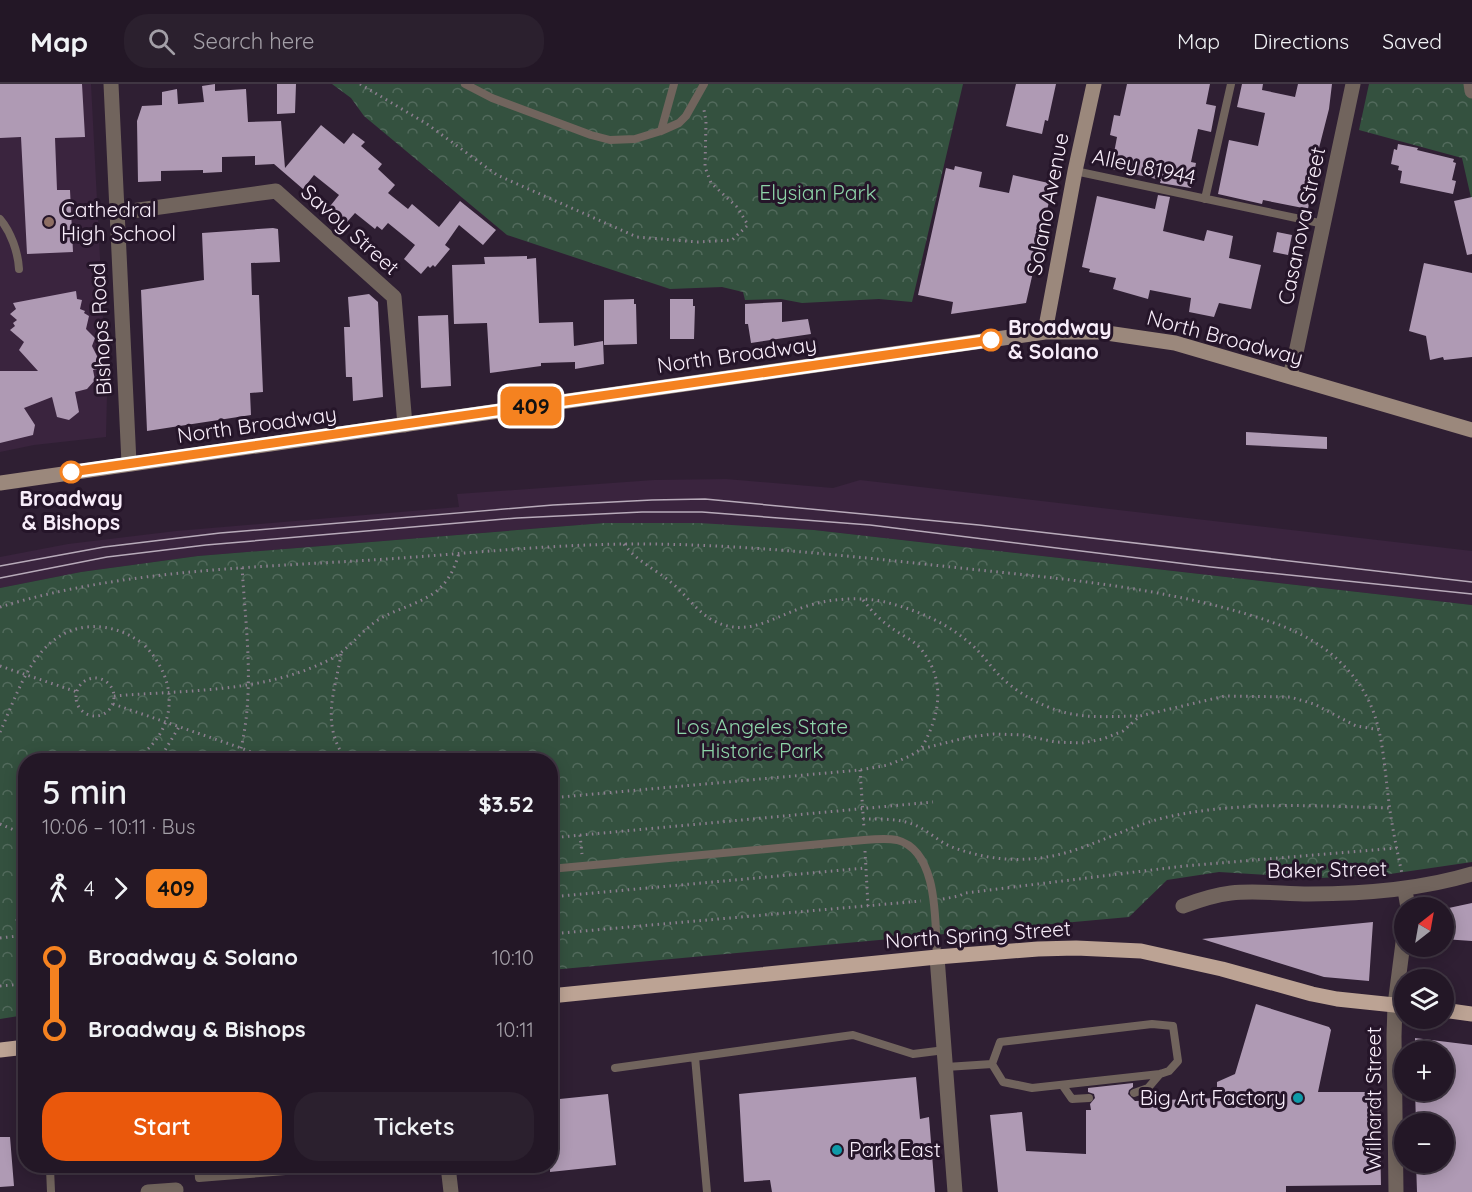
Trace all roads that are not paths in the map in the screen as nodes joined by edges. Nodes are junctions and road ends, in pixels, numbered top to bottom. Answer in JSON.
{"nodes":[{"id":1,"x":111,"y":84,"type":"edge"},
{"id":2,"x":465,"y":84,"type":"edge"},
{"id":3,"x":674,"y":84,"type":"edge"},
{"id":4,"x":704,"y":84,"type":"edge"},
{"id":5,"x":1094,"y":84,"type":"edge"},
{"id":6,"x":1231,"y":84,"type":"edge"},
{"id":7,"x":1353,"y":84,"type":"edge"},
{"id":8,"x":1471,"y":84,"type":"edge"},
{"id":9,"x":1472,"y":91,"type":"edge"},
{"id":10,"x":661,"y":131,"type":"junction"},
{"id":11,"x":1075,"y":171,"type":"junction"},
{"id":12,"x":1205,"y":199,"type":"junction"},
{"id":13,"x":117,"y":213,"type":"junction"},
{"id":14,"x":0,"y":219,"type":"edge"},
{"id":15,"x":1324,"y":224,"type":"junction"},
{"id":16,"x":19,"y":269,"type":"dead end"},
{"id":17,"x":1045,"y":332,"type":"junction"},
{"id":18,"x":1290,"y":376,"type":"junction"},
{"id":19,"x":405,"y":425,"type":"junction"},
{"id":20,"x":1472,"y":430,"type":"edge"},
{"id":21,"x":129,"y":464,"type":"junction"},
{"id":22,"x":0,"y":483,"type":"edge"},
{"id":23,"x":558,"y":868,"type":"edge"},
{"id":24,"x":1472,"y":874,"type":"edge"},
{"id":25,"x":1405,"y":890,"type":"junction"},
{"id":26,"x":1406,"y":897,"type":"edge"},
{"id":27,"x":1183,"y":906,"type":"dead end"},
{"id":28,"x":937,"y":957,"type":"junction"},
{"id":29,"x":558,"y":995,"type":"edge"},
{"id":30,"x":1394,"y":1005,"type":"edge"},
{"id":31,"x":1454,"y":1012,"type":"edge"},
{"id":32,"x":1472,"y":1014,"type":"edge"},
{"id":33,"x":1396,"y":1029,"type":"edge"},
{"id":34,"x":18,"y":1048,"type":"edge"},
{"id":35,"x":0,"y":1050,"type":"edge"},
{"id":36,"x":945,"y":1050,"type":"junction"},
{"id":37,"x":694,"y":1057,"type":"junction"},
{"id":38,"x":992,"y":1064,"type":"junction"},
{"id":39,"x":946,"y":1067,"type":"junction"},
{"id":40,"x":615,"y":1068,"type":"dead end"},
{"id":41,"x":1160,"y":1074,"type":"junction"},
{"id":42,"x":1063,"y":1086,"type":"junction"},
{"id":43,"x":1134,"y":1093,"type":"dead end"},
{"id":44,"x":1089,"y":1098,"type":"dead end"},
{"id":45,"x":50,"y":1173,"type":"edge"},
{"id":46,"x":199,"y":1173,"type":"edge"},
{"id":47,"x":262,"y":1173,"type":"edge"},
{"id":48,"x":449,"y":1173,"type":"edge"},
{"id":49,"x":176,"y":1190,"type":"dead end"},
{"id":50,"x":51,"y":1192,"type":"edge"},
{"id":51,"x":148,"y":1192,"type":"edge"},
{"id":52,"x":451,"y":1192,"type":"edge"},
{"id":53,"x":707,"y":1192,"type":"edge"},
{"id":54,"x":954,"y":1192,"type":"edge"},
{"id":55,"x":1396,"y":1192,"type":"edge"}],
"edges":[{"from":1,"to":13,"type":"street","name":"Bishops Road"},
{"from":2,"to":10,"type":"lane"},
{"from":3,"to":10,"type":"lane"},
{"from":4,"to":10,"type":"lane"},
{"from":5,"to":11,"type":"main road","name":"Solano Avenue"},
{"from":6,"to":12,"type":"lane"},
{"from":7,"to":15,"type":"street","name":"Casanova Street"},
{"from":8,"to":9,"type":"street"},
{"from":11,"to":12,"type":"lane","name":"Alley 81944"},
{"from":11,"to":17,"type":"main road","name":"Solano Avenue"},
{"from":12,"to":15,"type":"lane","name":"Alley 81944"},
{"from":13,"to":19,"type":"street","name":"Savoy Street"},
{"from":13,"to":21,"type":"street","name":"Bishops Road"},
{"from":14,"to":16,"type":"lane"},
{"from":15,"to":18,"type":"street","name":"Casanova Street"},
{"from":17,"to":18,"type":"main road","name":"North Broadway"},
{"from":17,"to":19,"type":"main road","name":"North Broadway"},
{"from":18,"to":20,"type":"main road","name":"North Broadway"},
{"from":19,"to":21,"type":"main road","name":"North Broadway"},
{"from":21,"to":22,"type":"main road","name":"North Broadway"},
{"from":23,"to":28,"type":"lane"},
{"from":24,"to":25,"type":"street","name":"Baker Street"},
{"from":25,"to":26,"type":"street"},
{"from":25,"to":27,"type":"street","name":"Baker Street"},
{"from":28,"to":29,"type":"main road","name":"North Spring Street"},
{"from":28,"to":30,"type":"main road","name":"North Spring Street"},
{"from":28,"to":36,"type":"street"},
{"from":31,"to":32,"type":"main road"},
{"from":33,"to":55,"type":"street","name":"Wilhardt Street"},
{"from":34,"to":35,"type":"main road"},
{"from":36,"to":37,"type":"lane"},
{"from":36,"to":39,"type":"street"},
{"from":37,"to":40,"type":"lane"},
{"from":37,"to":53,"type":"lane"},
{"from":38,"to":39,"type":"lane"},
{"from":38,"to":41,"type":"lane"},
{"from":38,"to":42,"type":"lane"},
{"from":39,"to":54,"type":"street"},
{"from":41,"to":42,"type":"lane"},
{"from":41,"to":43,"type":"lane"},
{"from":42,"to":44,"type":"lane"},
{"from":45,"to":50,"type":"lane"},
{"from":46,"to":47,"type":"lane"},
{"from":48,"to":52,"type":"street"},
{"from":49,"to":51,"type":"street"}]}
